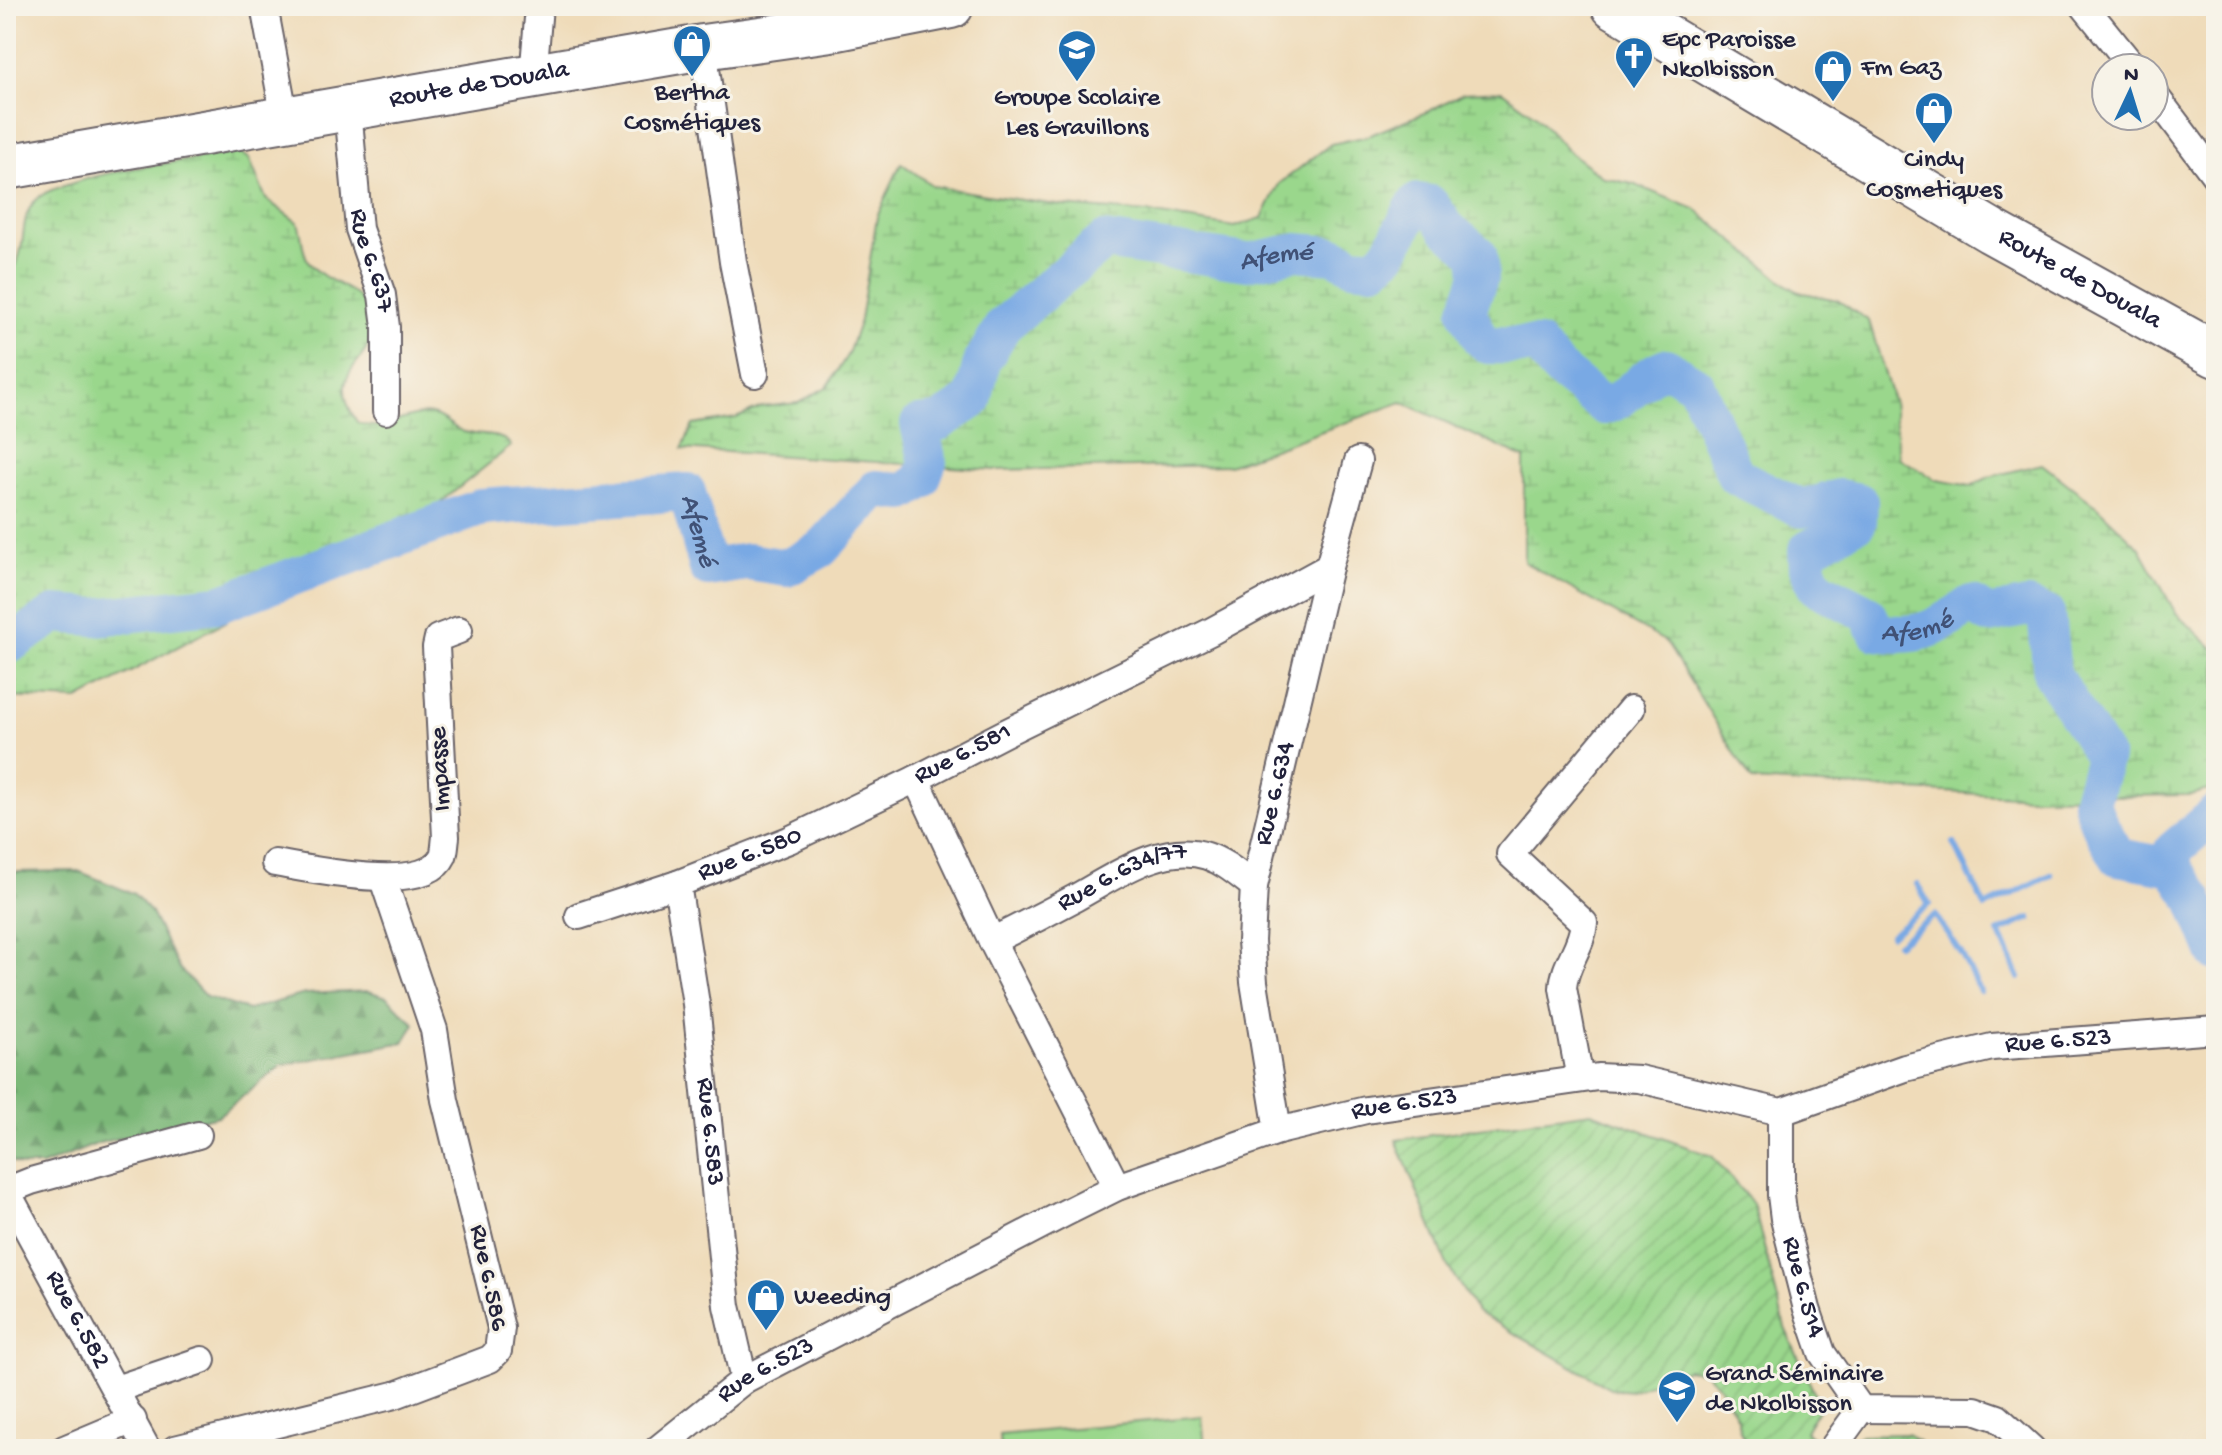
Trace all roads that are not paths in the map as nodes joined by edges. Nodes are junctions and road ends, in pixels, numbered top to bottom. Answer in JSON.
{"nodes":[{"id":1,"x":264,"y":6,"type":"edge"},
{"id":2,"x":539,"y":6,"type":"edge"},
{"id":3,"x":951,"y":6,"type":"edge"},
{"id":4,"x":1614,"y":6,"type":"edge"},
{"id":5,"x":2091,"y":9,"type":"edge"},
{"id":6,"x":703,"y":47,"type":"junction"},
{"id":7,"x":2122,"y":52,"type":"edge"},
{"id":8,"x":533,"y":77,"type":"junction"},
{"id":9,"x":348,"y":109,"type":"junction"},
{"id":10,"x":2170,"y":115,"type":"edge"},
{"id":11,"x":285,"y":119,"type":"junction"},
{"id":12,"x":6,"y":167,"type":"edge"},
{"id":13,"x":2216,"y":177,"type":"edge"},
{"id":14,"x":2216,"y":355,"type":"edge"},
{"id":15,"x":755,"y":374,"type":"dead end"},
{"id":16,"x":386,"y":411,"type":"dead end"},
{"id":17,"x":1358,"y":461,"type":"dead end"},
{"id":18,"x":1329,"y":567,"type":"junction"},
{"id":19,"x":459,"y":630,"type":"dead end"},
{"id":20,"x":1631,"y":709,"type":"dead end"},
{"id":21,"x":916,"y":779,"type":"junction"},
{"id":22,"x":275,"y":863,"type":"dead end"},
{"id":23,"x":383,"y":879,"type":"junction"},
{"id":24,"x":677,"y":884,"type":"junction"},
{"id":25,"x":1254,"y":886,"type":"junction"},
{"id":26,"x":579,"y":916,"type":"dead end"},
{"id":27,"x":992,"y":941,"type":"junction"},
{"id":28,"x":2216,"y":1030,"type":"edge"},
{"id":29,"x":1580,"y":1079,"type":"junction"},
{"id":30,"x":1781,"y":1112,"type":"junction"},
{"id":31,"x":1278,"y":1131,"type":"junction"},
{"id":32,"x":198,"y":1135,"type":"dead end"},
{"id":33,"x":1117,"y":1187,"type":"junction"},
{"id":34,"x":6,"y":1191,"type":"edge"},
{"id":35,"x":202,"y":1360,"type":"dead end"},
{"id":36,"x":744,"y":1380,"type":"junction"},
{"id":37,"x":116,"y":1389,"type":"junction"},
{"id":38,"x":1861,"y":1409,"type":"junction"},
{"id":39,"x":133,"y":1420,"type":"junction"},
{"id":40,"x":64,"y":1449,"type":"edge"},
{"id":41,"x":147,"y":1449,"type":"edge"},
{"id":42,"x":175,"y":1449,"type":"edge"},
{"id":43,"x":658,"y":1449,"type":"edge"},
{"id":44,"x":1832,"y":1449,"type":"edge"},
{"id":45,"x":2032,"y":1449,"type":"edge"}],
"edges":[{"from":1,"to":11,"type":"street"},
{"from":2,"to":8,"type":"street"},
{"from":3,"to":6,"type":"highway","name":"Route de Douala"},
{"from":4,"to":14,"type":"highway","name":"Route de Douala"},
{"from":5,"to":7,"type":"street"},
{"from":6,"to":8,"type":"highway","name":"Route de Douala"},
{"from":6,"to":15,"type":"street"},
{"from":8,"to":9,"type":"highway","name":"Route de Douala"},
{"from":9,"to":11,"type":"highway","name":"Route de Douala"},
{"from":9,"to":16,"type":"street","name":"Rue 6.637"},
{"from":10,"to":13,"type":"street"},
{"from":11,"to":12,"type":"highway","name":"Route de Douala"},
{"from":17,"to":18,"type":"street","name":"Rue 6.634"},
{"from":18,"to":21,"type":"street","name":"Rue 6.581"},
{"from":18,"to":25,"type":"street","name":"Rue 6.634"},
{"from":19,"to":23,"type":"street","name":"Impasse"},
{"from":20,"to":29,"type":"street"},
{"from":21,"to":24,"type":"street","name":"Rue 6.580"},
{"from":21,"to":27,"type":"street","name":"Rue 6.581"},
{"from":22,"to":23,"type":"street"},
{"from":23,"to":42,"type":"street","name":"Rue 6.586"},
{"from":24,"to":26,"type":"street","name":"Rue 6.580"},
{"from":24,"to":36,"type":"street","name":"Rue 6.583"},
{"from":25,"to":27,"type":"street","name":"Rue 6.634/77"},
{"from":25,"to":31,"type":"street","name":"Rue 6.634"},
{"from":27,"to":33,"type":"street","name":"Rue 6.581"},
{"from":28,"to":30,"type":"street","name":"Rue 6.523"},
{"from":29,"to":30,"type":"street","name":"Rue 6.523"},
{"from":29,"to":31,"type":"street","name":"Rue 6.523"},
{"from":30,"to":38,"type":"street","name":"Rue 6.514"},
{"from":31,"to":33,"type":"street","name":"Rue 6.523"},
{"from":32,"to":34,"type":"street"},
{"from":33,"to":36,"type":"street","name":"Rue 6.523"},
{"from":34,"to":37,"type":"street","name":"Rue 6.582"},
{"from":35,"to":37,"type":"street"},
{"from":36,"to":43,"type":"street","name":"Rue 6.523"},
{"from":37,"to":39,"type":"street","name":"Rue 6.582"},
{"from":38,"to":44,"type":"street"},
{"from":38,"to":45,"type":"street"},
{"from":39,"to":40,"type":"street"},
{"from":39,"to":41,"type":"street","name":"Rue 6.582"}]}
